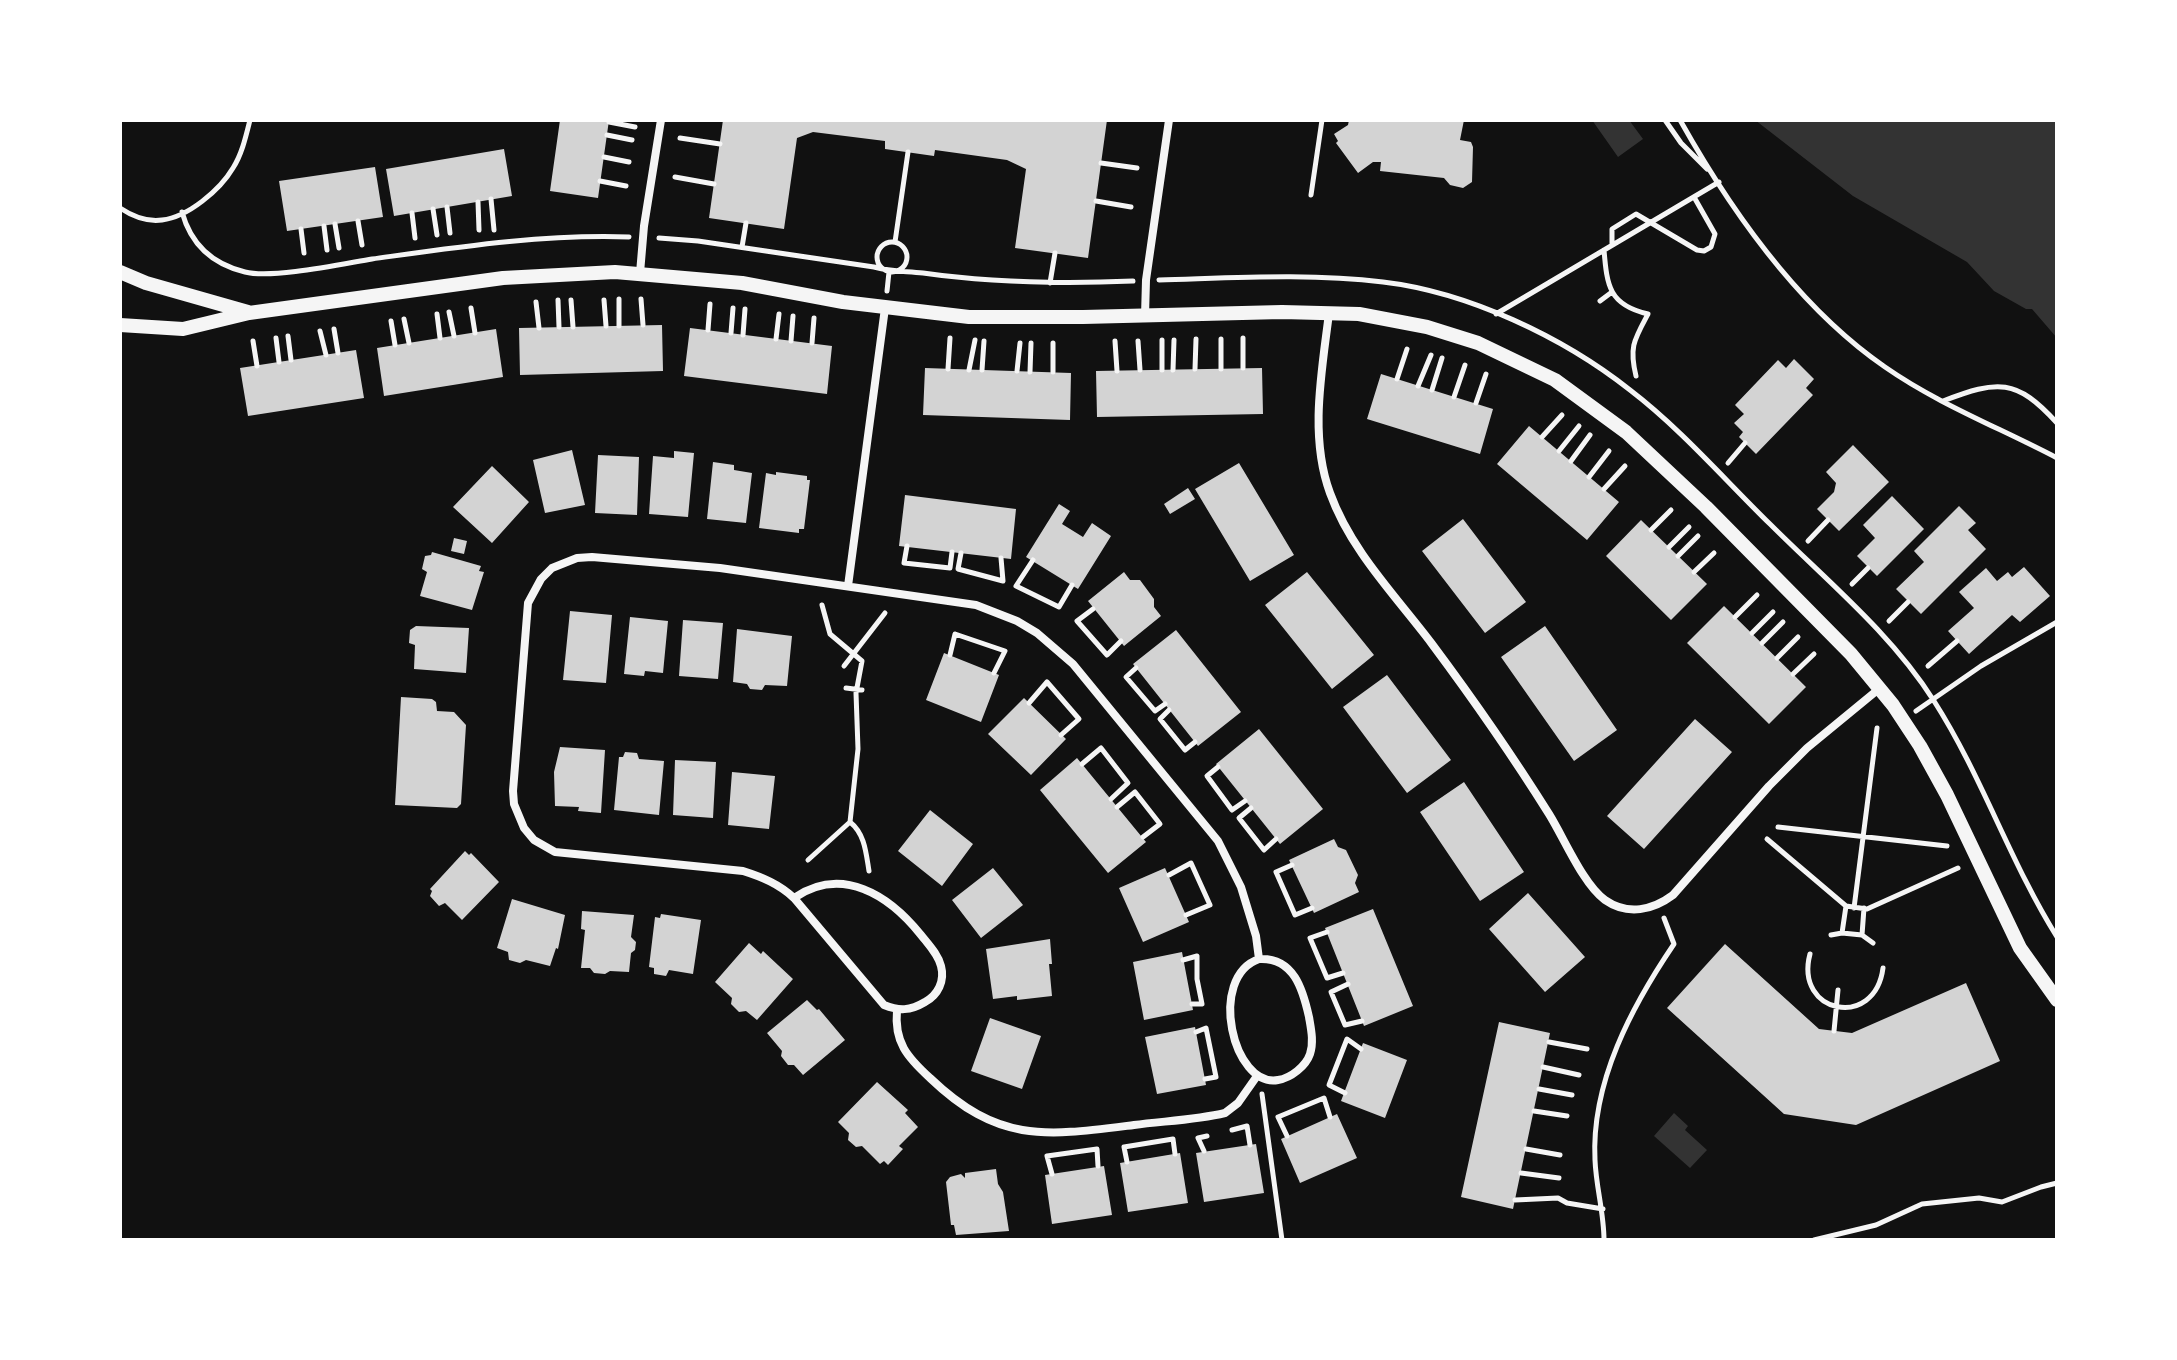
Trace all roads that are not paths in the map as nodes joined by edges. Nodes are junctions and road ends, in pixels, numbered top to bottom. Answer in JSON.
{"nodes":[{"id":1,"x":661,"y":120,"type":"edge"},
{"id":2,"x":1169,"y":120,"type":"edge"},
{"id":3,"x":120,"y":272,"type":"edge"},
{"id":4,"x":640,"y":273,"type":"junction"},
{"id":5,"x":885,"y":308,"type":"junction"},
{"id":6,"x":249,"y":313,"type":"junction"},
{"id":7,"x":1329,"y":313,"type":"junction"},
{"id":8,"x":1145,"y":316,"type":"junction"},
{"id":9,"x":120,"y":325,"type":"edge"},
{"id":10,"x":848,"y":586,"type":"junction"},
{"id":11,"x":1880,"y":688,"type":"junction"},
{"id":12,"x":794,"y":898,"type":"junction"},
{"id":13,"x":1259,"y":959,"type":"junction"},
{"id":14,"x":2057,"y":1000,"type":"edge"},
{"id":15,"x":897,"y":1010,"type":"junction"},
{"id":16,"x":1257,"y":1076,"type":"junction"}],
"edges":[{"from":1,"to":4,"type":"street"},
{"from":2,"to":8,"type":"street"},
{"from":3,"to":6,"type":"street"},
{"from":4,"to":5,"type":"street"},
{"from":4,"to":6,"type":"street"},
{"from":5,"to":8,"type":"street"},
{"from":5,"to":10,"type":"street"},
{"from":6,"to":9,"type":"street"},
{"from":7,"to":8,"type":"street"},
{"from":7,"to":11,"type":"street"},
{"from":7,"to":11,"type":"street"},
{"from":10,"to":12,"type":"street"},
{"from":10,"to":13,"type":"street"},
{"from":11,"to":14,"type":"street"},
{"from":12,"to":15,"type":"street"},
{"from":12,"to":15,"type":"street"},
{"from":13,"to":16,"type":"street"},
{"from":13,"to":16,"type":"street"},
{"from":15,"to":16,"type":"street"}]}
